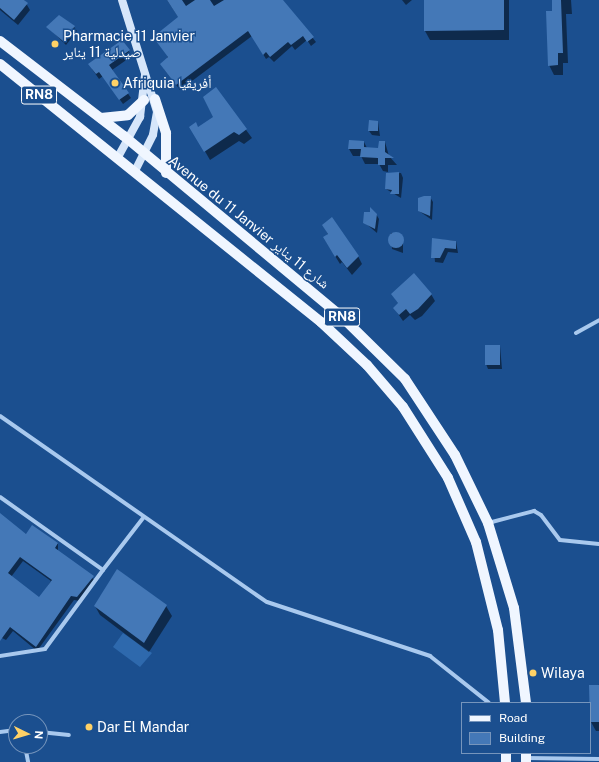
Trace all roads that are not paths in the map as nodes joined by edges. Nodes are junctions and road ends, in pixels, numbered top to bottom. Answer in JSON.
{"nodes":[{"id":1,"x":122,"y":0,"type":"edge"},
{"id":2,"x":0,"y":41,"type":"edge"},
{"id":3,"x":0,"y":64,"type":"edge"},
{"id":4,"x":145,"y":70,"type":"junction"},
{"id":5,"x":155,"y":99,"type":"junction"},
{"id":6,"x":144,"y":100,"type":"junction"},
{"id":7,"x":101,"y":118,"type":"junction"},
{"id":8,"x":130,"y":140,"type":"junction"},
{"id":9,"x":145,"y":154,"type":"junction"},
{"id":10,"x":118,"y":157,"type":"junction"},
{"id":11,"x":135,"y":171,"type":"junction"},
{"id":12,"x":166,"y":173,"type":"junction"},
{"id":13,"x":599,"y":320,"type":"edge"},
{"id":14,"x":576,"y":333,"type":"dead end"},
{"id":15,"x":0,"y":416,"type":"edge"},
{"id":16,"x":0,"y":497,"type":"edge"},
{"id":17,"x":143,"y":518,"type":"junction"},
{"id":18,"x":488,"y":523,"type":"junction"},
{"id":19,"x":599,"y":544,"type":"edge"},
{"id":20,"x":103,"y":570,"type":"junction"},
{"id":21,"x":0,"y":656,"type":"edge"},
{"id":22,"x":488,"y":702,"type":"edge"},
{"id":23,"x":505,"y":702,"type":"edge"},
{"id":24,"x":526,"y":702,"type":"edge"},
{"id":25,"x":48,"y":733,"type":"edge"},
{"id":26,"x":69,"y":735,"type":"dead end"},
{"id":27,"x":526,"y":758,"type":"edge"},
{"id":28,"x":599,"y":759,"type":"edge"}],
"edges":[{"from":1,"to":4,"type":"main road"},
{"from":2,"to":7,"type":"main road","name":"Avenue du 11 Janvier شارع 11 يناير","number":"RN8"},
{"from":3,"to":10,"type":"main road","number":"RN8"},
{"from":4,"to":5,"type":"main road"},
{"from":4,"to":6,"type":"main road"},
{"from":5,"to":9,"type":"main road"},
{"from":5,"to":12,"type":"main road"},
{"from":6,"to":7,"type":"main road"},
{"from":6,"to":8,"type":"main road"},
{"from":7,"to":8,"type":"main road","name":"Avenue du 11 Janvier شارع 11 يناير","number":"RN8"},
{"from":8,"to":9,"type":"main road","name":"Avenue du 11 Janvier شارع 11 يناير","number":"RN8"},
{"from":8,"to":10,"type":"main road"},
{"from":9,"to":11,"type":"main road"},
{"from":9,"to":12,"type":"main road","name":"Avenue du 11 Janvier شارع 11 يناير","number":"RN8"},
{"from":10,"to":11,"type":"main road","number":"RN8"},
{"from":11,"to":23,"type":"main road","number":"RN8"},
{"from":12,"to":18,"type":"main road","name":"Avenue du 11 Janvier شارع 11 يناير","number":"RN8"},
{"from":13,"to":14,"type":"street"},
{"from":15,"to":17,"type":"street"},
{"from":16,"to":20,"type":"street"},
{"from":17,"to":20,"type":"street"},
{"from":17,"to":22,"type":"street"},
{"from":18,"to":19,"type":"street"},
{"from":18,"to":24,"type":"main road","name":"Avenue du 11 Janvier شارع 11 يناير","number":"RN8"},
{"from":20,"to":21,"type":"street"},
{"from":25,"to":26,"type":"street"},
{"from":27,"to":28,"type":"street"}]}
